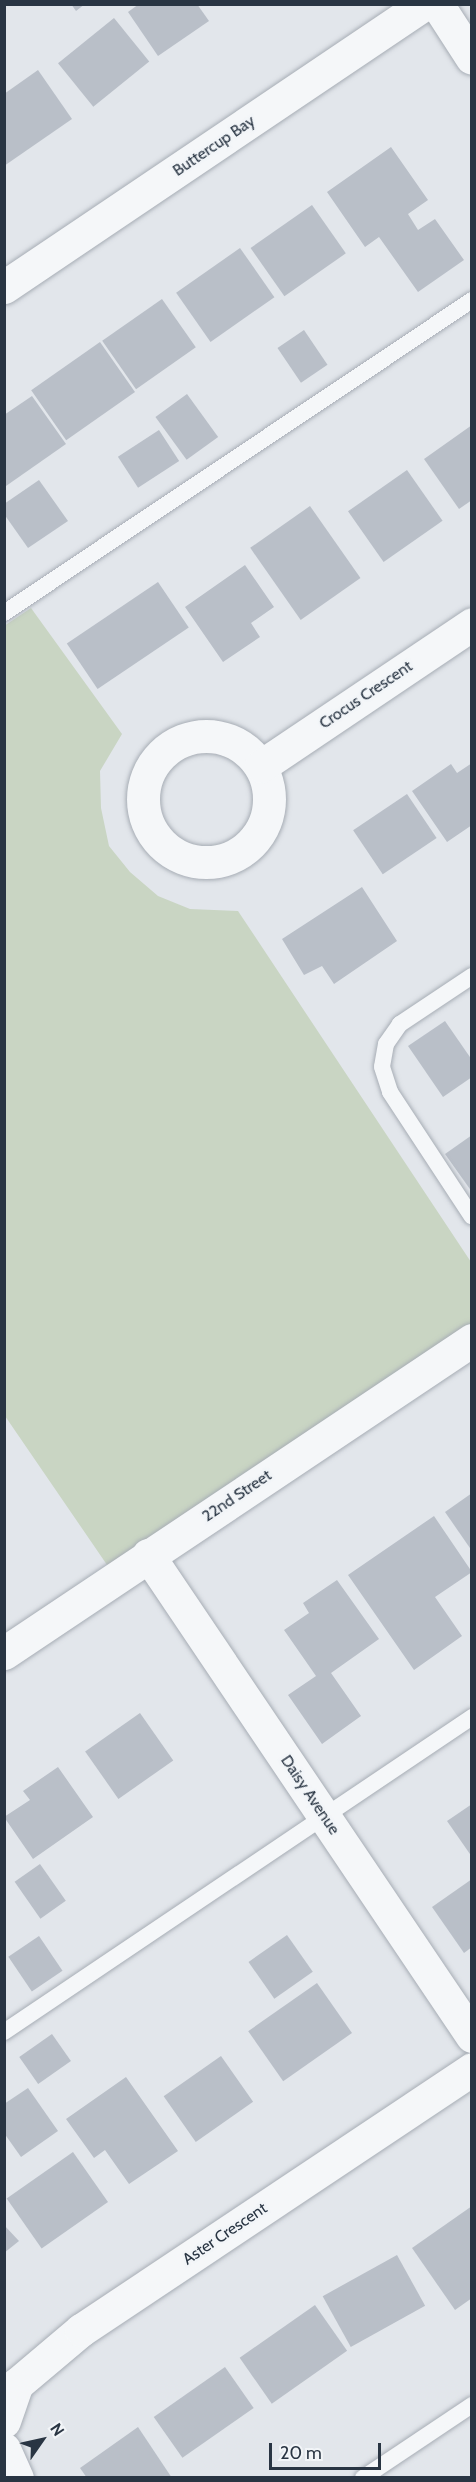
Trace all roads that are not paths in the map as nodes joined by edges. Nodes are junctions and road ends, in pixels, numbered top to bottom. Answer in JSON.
{"nodes":[{"id":1,"x":424,"y":4,"type":"edge"},
{"id":2,"x":437,"y":4,"type":"edge"},
{"id":3,"x":471,"y":58,"type":"edge"},
{"id":4,"x":4,"y":287,"type":"edge"},
{"id":5,"x":471,"y":300,"type":"edge"},
{"id":6,"x":4,"y":613,"type":"edge"},
{"id":7,"x":471,"y":624,"type":"edge"},
{"id":8,"x":261,"y":765,"type":"dead end"},
{"id":9,"x":471,"y":976,"type":"edge"},
{"id":10,"x":471,"y":1217,"type":"edge"},
{"id":11,"x":471,"y":1340,"type":"edge"},
{"id":12,"x":148,"y":1555,"type":"junction"},
{"id":13,"x":4,"y":1653,"type":"edge"},
{"id":14,"x":471,"y":1717,"type":"edge"},
{"id":15,"x":324,"y":1816,"type":"junction"},
{"id":16,"x":4,"y":2032,"type":"edge"},
{"id":17,"x":471,"y":2036,"type":"edge"},
{"id":18,"x":471,"y":2069,"type":"edge"},
{"id":19,"x":471,"y":2405,"type":"edge"},
{"id":20,"x":4,"y":2421,"type":"edge"},
{"id":21,"x":4,"y":2449,"type":"edge"},
{"id":22,"x":17,"y":2478,"type":"edge"},
{"id":23,"x":363,"y":2478,"type":"edge"}],
"edges":[{"from":1,"to":4,"type":"street","name":"Buttercup Bay"},
{"from":2,"to":3,"type":"street"},
{"from":5,"to":6,"type":"lane"},
{"from":7,"to":8,"type":"street","name":"Crocus Crescent"},
{"from":9,"to":10,"type":"lane"},
{"from":11,"to":12,"type":"street","name":"22nd Street"},
{"from":12,"to":13,"type":"street","name":"22nd Street"},
{"from":12,"to":15,"type":"street","name":"Daisy Avenue"},
{"from":14,"to":15,"type":"lane"},
{"from":15,"to":16,"type":"lane"},
{"from":15,"to":17,"type":"street","name":"Daisy Avenue"},
{"from":18,"to":20,"type":"street","name":"Aster Crescent"},
{"from":19,"to":23,"type":"lane"},
{"from":21,"to":22,"type":"street"}]}
